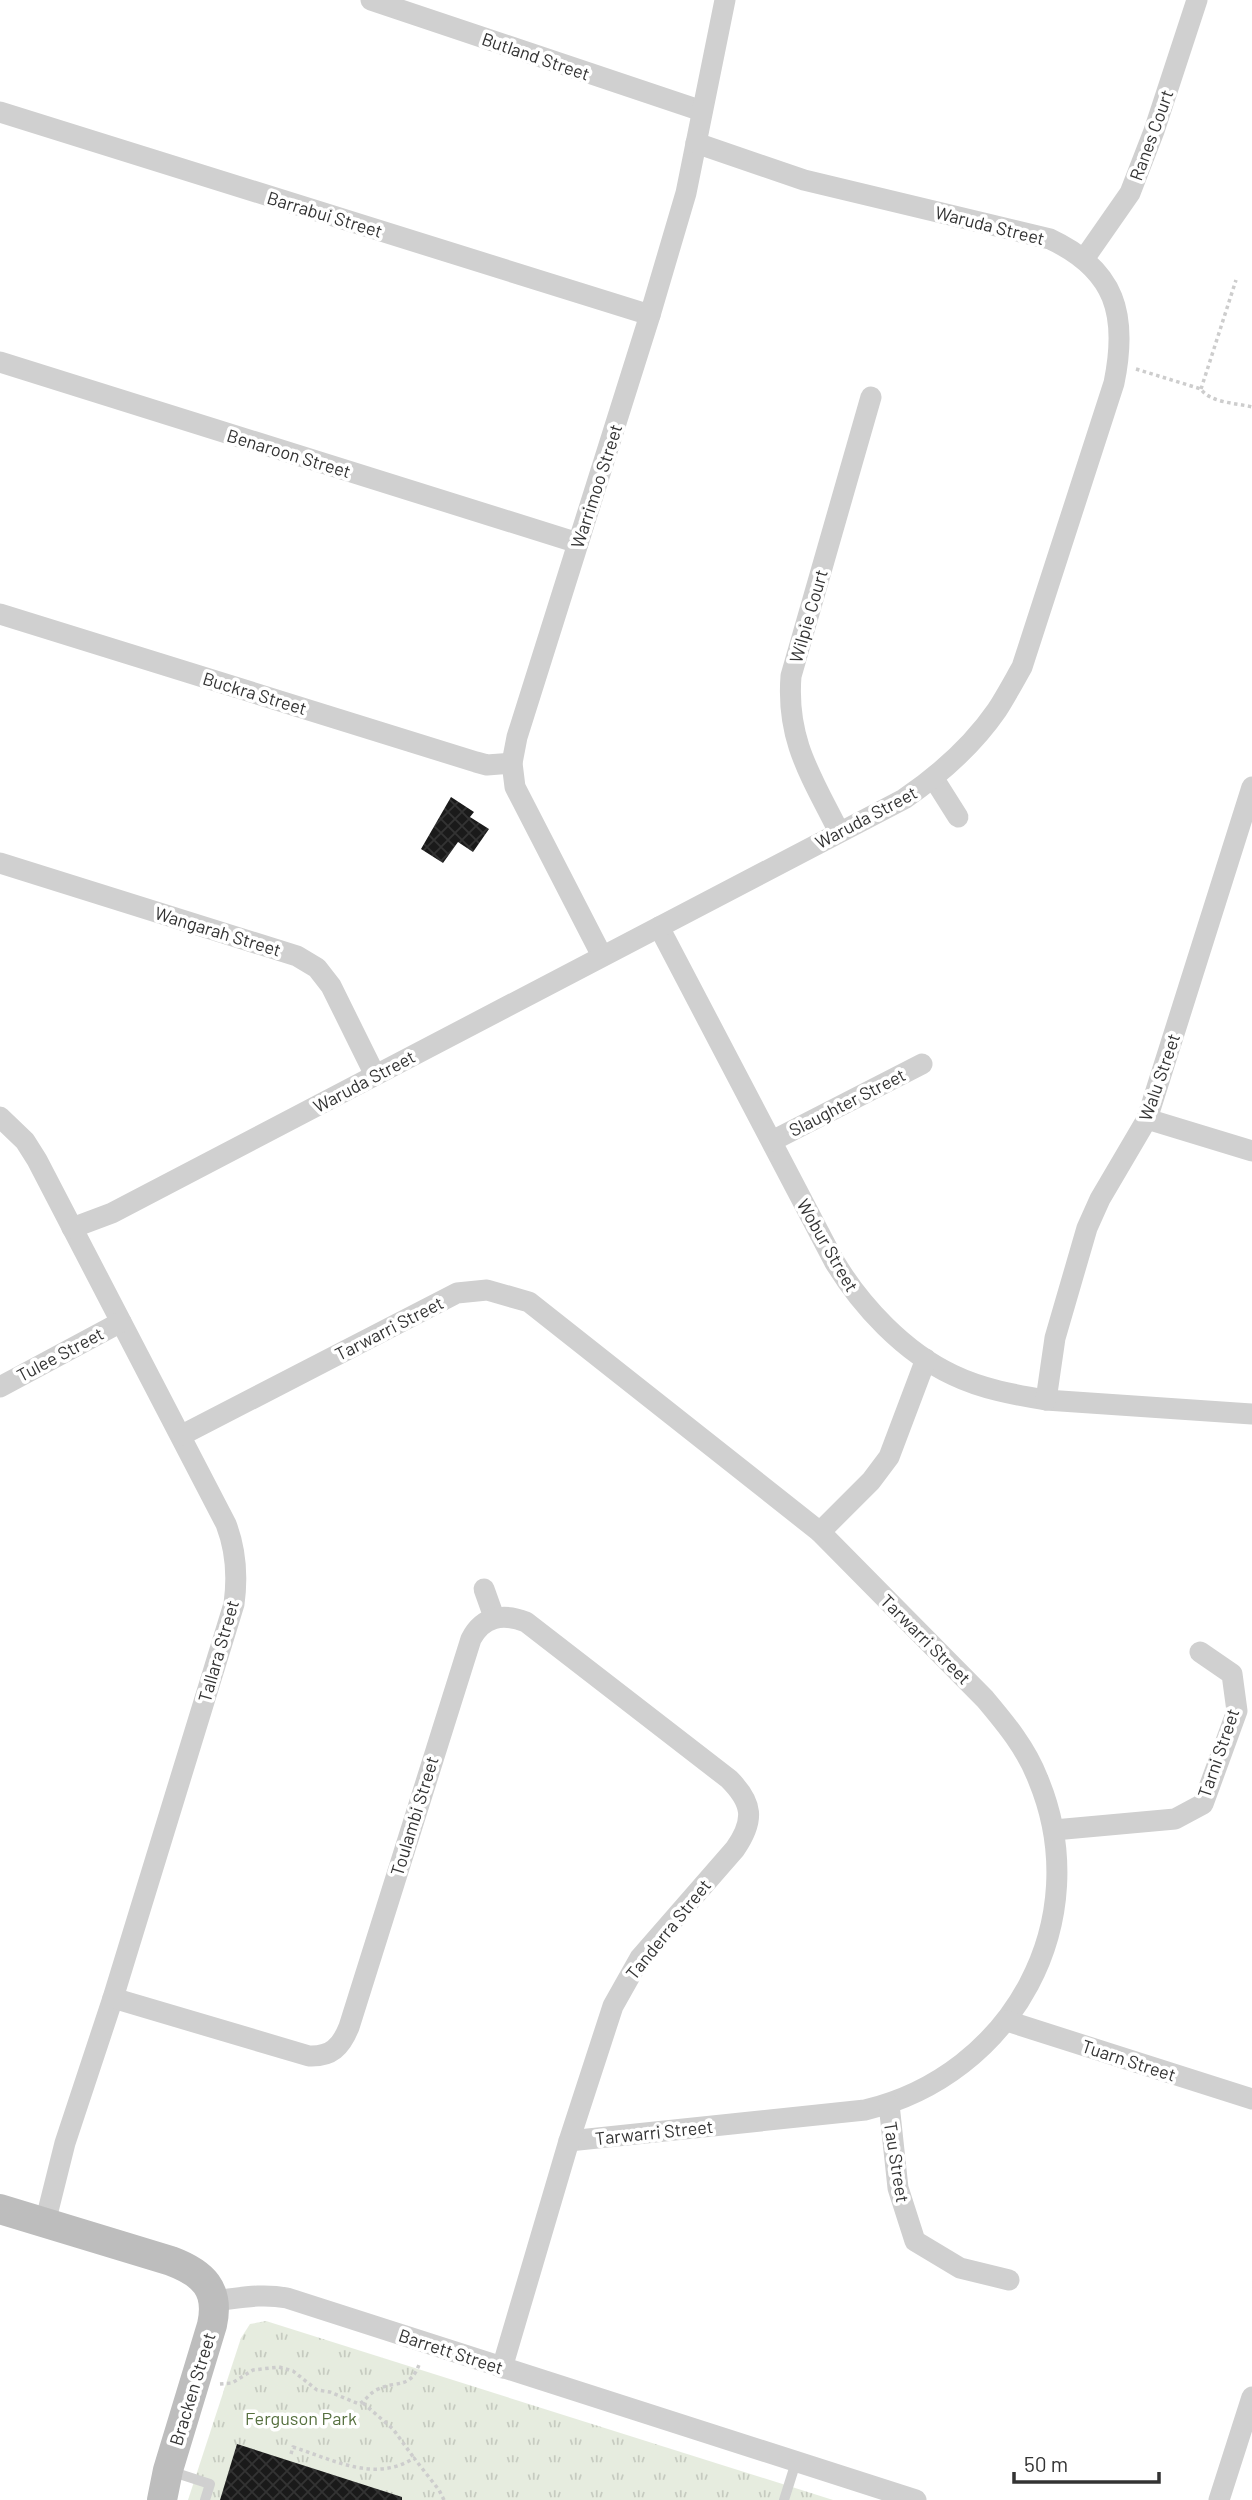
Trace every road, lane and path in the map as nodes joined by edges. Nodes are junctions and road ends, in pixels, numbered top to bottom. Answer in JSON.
{"nodes":[{"id":1,"x":371,"y":0,"type":"edge"},
{"id":2,"x":725,"y":0,"type":"edge"},
{"id":3,"x":1197,"y":0,"type":"edge"},
{"id":4,"x":702,"y":111,"type":"junction"},
{"id":5,"x":2,"y":120,"type":"edge"},
{"id":6,"x":695,"y":143,"type":"junction"},
{"id":7,"x":1084,"y":259,"type":"junction"},
{"id":8,"x":1236,"y":280,"type":"dead end"},
{"id":9,"x":650,"y":315,"type":"junction"},
{"id":10,"x":0,"y":362,"type":"edge"},
{"id":11,"x":1118,"y":363,"type":"junction"},
{"id":12,"x":1201,"y":389,"type":"junction"},
{"id":13,"x":871,"y":397,"type":"dead end"},
{"id":14,"x":1252,"y":407,"type":"edge"},
{"id":15,"x":578,"y":543,"type":"junction"},
{"id":16,"x":0,"y":614,"type":"edge"},
{"id":17,"x":512,"y":763,"type":"junction"},
{"id":18,"x":933,"y":779,"type":"junction"},
{"id":19,"x":1252,"y":787,"type":"edge"},
{"id":20,"x":958,"y":817,"type":"dead end"},
{"id":21,"x":839,"y":832,"type":"junction"},
{"id":22,"x":0,"y":863,"type":"edge"},
{"id":23,"x":659,"y":927,"type":"junction"},
{"id":24,"x":602,"y":956,"type":"junction"},
{"id":25,"x":922,"y":1064,"type":"dead end"},
{"id":26,"x":375,"y":1075,"type":"junction"},
{"id":27,"x":0,"y":1117,"type":"edge"},
{"id":28,"x":1147,"y":1119,"type":"junction"},
{"id":29,"x":772,"y":1141,"type":"junction"},
{"id":30,"x":1252,"y":1152,"type":"edge"},
{"id":31,"x":72,"y":1228,"type":"junction"},
{"id":32,"x":121,"y":1322,"type":"junction"},
{"id":33,"x":926,"y":1359,"type":"junction"},
{"id":34,"x":0,"y":1387,"type":"edge"},
{"id":35,"x":1046,"y":1401,"type":"junction"},
{"id":36,"x":1252,"y":1414,"type":"edge"},
{"id":37,"x":182,"y":1436,"type":"junction"},
{"id":38,"x":820,"y":1532,"type":"junction"},
{"id":39,"x":484,"y":1589,"type":"dead end"},
{"id":40,"x":494,"y":1617,"type":"junction"},
{"id":41,"x":1200,"y":1652,"type":"dead end"},
{"id":42,"x":1054,"y":1830,"type":"junction"},
{"id":43,"x":113,"y":1998,"type":"junction"},
{"id":44,"x":1007,"y":2021,"type":"junction"},
{"id":45,"x":1252,"y":2099,"type":"edge"},
{"id":46,"x":889,"y":2104,"type":"junction"},
{"id":47,"x":569,"y":2141,"type":"junction"},
{"id":48,"x":0,"y":2209,"type":"edge"},
{"id":49,"x":45,"y":2223,"type":"junction"},
{"id":50,"x":1009,"y":2280,"type":"dead end"},
{"id":51,"x":214,"y":2301,"type":"junction"},
{"id":52,"x":420,"y":2362,"type":"dead end"},
{"id":53,"x":502,"y":2368,"type":"junction"},
{"id":54,"x":218,"y":2384,"type":"dead end"},
{"id":55,"x":1252,"y":2397,"type":"edge"},
{"id":56,"x":363,"y":2403,"type":"junction"},
{"id":57,"x":291,"y":2454,"type":"dead end"},
{"id":58,"x":415,"y":2458,"type":"junction"},
{"id":59,"x":796,"y":2462,"type":"junction"},
{"id":60,"x":162,"y":2487,"type":"edge"},
{"id":61,"x":205,"y":2500,"type":"edge"},
{"id":62,"x":444,"y":2500,"type":"edge"},
{"id":63,"x":784,"y":2500,"type":"edge"},
{"id":64,"x":916,"y":2500,"type":"edge"},
{"id":65,"x":1219,"y":2500,"type":"edge"}],
"edges":[{"from":1,"to":4,"type":"street","name":"Butland Street"},
{"from":2,"to":4,"type":"street","name":"Warrimoo Street"},
{"from":3,"to":7,"type":"street","name":"Ranes Court"},
{"from":4,"to":6,"type":"street","name":"Warrimoo Street"},
{"from":5,"to":9,"type":"street","name":"Barrabui Street"},
{"from":6,"to":7,"type":"street","name":"Waruda Street"},
{"from":6,"to":9,"type":"street","name":"Warrimoo Street"},
{"from":7,"to":11,"type":"street","name":"Waruda Street"},
{"from":8,"to":12,"type":"path"},
{"from":9,"to":15,"type":"street","name":"Warrimoo Street"},
{"from":10,"to":15,"type":"street","name":"Benaroon Street"},
{"from":11,"to":12,"type":"path"},
{"from":11,"to":18,"type":"street","name":"Waruda Street"},
{"from":12,"to":14,"type":"path"},
{"from":13,"to":21,"type":"street","name":"Wilpie Court"},
{"from":15,"to":17,"type":"street","name":"Warrimoo Street"},
{"from":16,"to":17,"type":"street","name":"Buckra Street"},
{"from":17,"to":24,"type":"street","name":"Warrimoo Street"},
{"from":18,"to":20,"type":"street"},
{"from":18,"to":21,"type":"street","name":"Waruda Street"},
{"from":19,"to":28,"type":"street","name":"Walu Street"},
{"from":21,"to":23,"type":"street","name":"Waruda Street"},
{"from":22,"to":26,"type":"street","name":"Wangarah Street"},
{"from":23,"to":24,"type":"street","name":"Waruda Street"},
{"from":23,"to":29,"type":"street","name":"Wobur Street"},
{"from":24,"to":26,"type":"street","name":"Waruda Street"},
{"from":25,"to":29,"type":"street","name":"Slaughter Street"},
{"from":26,"to":31,"type":"street","name":"Waruda Street"},
{"from":27,"to":31,"type":"street","name":"Tallara Street"},
{"from":28,"to":30,"type":"street"},
{"from":28,"to":35,"type":"street","name":"Walu Street"},
{"from":29,"to":33,"type":"street","name":"Wobur Street"},
{"from":31,"to":32,"type":"street","name":"Tallara Street"},
{"from":32,"to":34,"type":"street","name":"Tulee Street"},
{"from":32,"to":37,"type":"street","name":"Tallara Street"},
{"from":33,"to":35,"type":"street","name":"Wobur Street"},
{"from":33,"to":38,"type":"street"},
{"from":35,"to":36,"type":"street","name":"Wobur Street"},
{"from":37,"to":38,"type":"street","name":"Tarwarri Street"},
{"from":37,"to":43,"type":"street","name":"Tallara Street"},
{"from":38,"to":42,"type":"street","name":"Tarwarri Street"},
{"from":39,"to":40,"type":"street"},
{"from":40,"to":43,"type":"street","name":"Toulambi Street"},
{"from":40,"to":47,"type":"street","name":"Tanderra Street"},
{"from":41,"to":42,"type":"street","name":"Tarni Street"},
{"from":42,"to":44,"type":"street","name":"Tarwarri Street"},
{"from":43,"to":49,"type":"street","name":"Tallara Street"},
{"from":44,"to":45,"type":"street","name":"Tuarn Street"},
{"from":44,"to":46,"type":"street","name":"Tarwarri Street"},
{"from":46,"to":47,"type":"street","name":"Tarwarri Street"},
{"from":46,"to":50,"type":"street","name":"Tau Street"},
{"from":47,"to":53,"type":"street","name":"Tanderra Street"},
{"from":48,"to":49,"type":"street"},
{"from":49,"to":51,"type":"street"},
{"from":51,"to":53,"type":"street","name":"Barrett Street"},
{"from":51,"to":60,"type":"street","name":"Bracken Street"},
{"from":52,"to":56,"type":"path"},
{"from":53,"to":59,"type":"street","name":"Barrett Street"},
{"from":54,"to":56,"type":"path"},
{"from":55,"to":65,"type":"street"},
{"from":56,"to":58,"type":"path"},
{"from":57,"to":58,"type":"path"},
{"from":58,"to":62,"type":"path"},
{"from":59,"to":63,"type":"lane"},
{"from":59,"to":64,"type":"street","name":"Barrett Street"},
{"from":60,"to":61,"type":"lane"}]}
